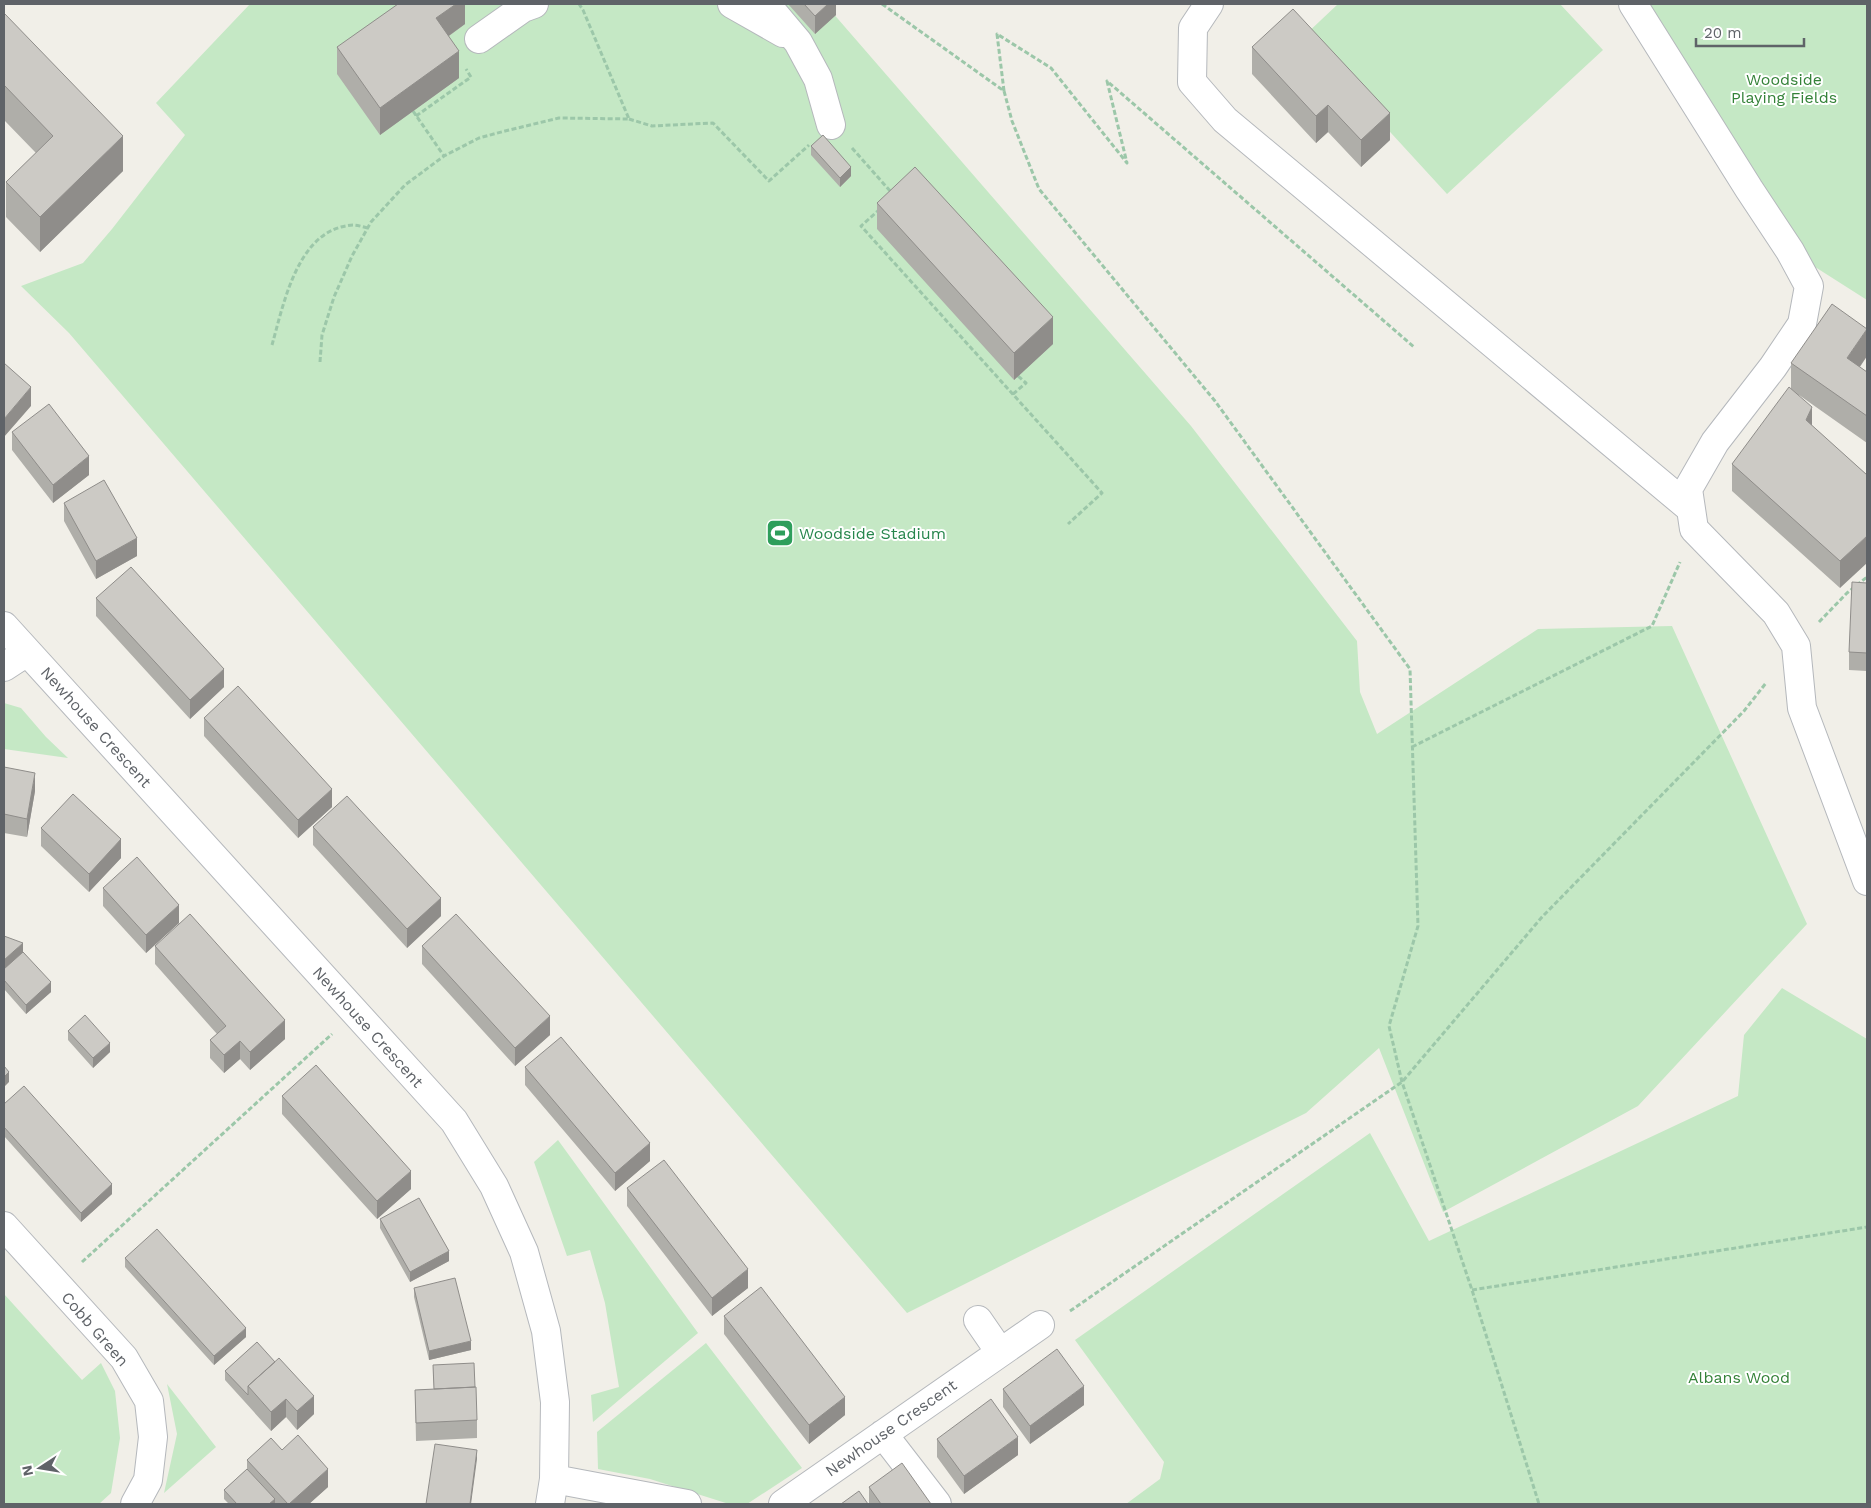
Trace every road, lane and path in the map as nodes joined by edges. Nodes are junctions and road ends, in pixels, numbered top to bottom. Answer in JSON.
{"nodes":[{"id":1,"x":534,"y":4,"type":"edge"},
{"id":2,"x":579,"y":4,"type":"edge"},
{"id":3,"x":732,"y":4,"type":"edge"},
{"id":4,"x":766,"y":4,"type":"edge"},
{"id":5,"x":882,"y":4,"type":"edge"},
{"id":6,"x":1209,"y":4,"type":"edge"},
{"id":7,"x":1634,"y":4,"type":"edge"},
{"id":8,"x":479,"y":40,"type":"dead end"},
{"id":9,"x":798,"y":42,"type":"junction"},
{"id":10,"x":460,"y":62,"type":"edge"},
{"id":11,"x":1004,"y":91,"type":"junction"},
{"id":12,"x":413,"y":111,"type":"edge"},
{"id":13,"x":416,"y":116,"type":"junction"},
{"id":14,"x":629,"y":119,"type":"junction"},
{"id":15,"x":831,"y":125,"type":"junction"},
{"id":16,"x":444,"y":156,"type":"junction"},
{"id":17,"x":894,"y":195,"type":"edge"},
{"id":18,"x":884,"y":205,"type":"edge"},
{"id":19,"x":879,"y":210,"type":"junction"},
{"id":20,"x":886,"y":216,"type":"edge"},
{"id":21,"x":368,"y":228,"type":"junction"},
{"id":22,"x":272,"y":345,"type":"dead end"},
{"id":23,"x":1414,"y":348,"type":"dead end"},
{"id":24,"x":320,"y":362,"type":"dead end"},
{"id":25,"x":1018,"y":376,"type":"edge"},
{"id":26,"x":1013,"y":394,"type":"junction"},
{"id":27,"x":1693,"y":519,"type":"junction"},
{"id":28,"x":1068,"y":524,"type":"dead end"},
{"id":29,"x":1867,"y":576,"type":"edge"},
{"id":30,"x":4,"y":626,"type":"edge"},
{"id":31,"x":1796,"y":646,"type":"junction"},
{"id":32,"x":27,"y":652,"type":"junction"},
{"id":33,"x":4,"y":667,"type":"edge"},
{"id":34,"x":1412,"y":748,"type":"junction"},
{"id":35,"x":1867,"y":881,"type":"edge"},
{"id":36,"x":356,"y":1013,"type":"junction"},
{"id":37,"x":1402,"y":1082,"type":"junction"},
{"id":38,"x":4,"y":1226,"type":"edge"},
{"id":39,"x":1867,"y":1227,"type":"edge"},
{"id":40,"x":57,"y":1285,"type":"junction"},
{"id":41,"x":1472,"y":1290,"type":"junction"},
{"id":42,"x":978,"y":1320,"type":"dead end"},
{"id":43,"x":1040,"y":1326,"type":"joint"},
{"id":44,"x":1000,"y":1352,"type":"junction"},
{"id":45,"x":882,"y":1434,"type":"junction"},
{"id":46,"x":552,"y":1492,"type":"edge"},
{"id":47,"x":134,"y":1504,"type":"edge"},
{"id":48,"x":687,"y":1504,"type":"edge"},
{"id":49,"x":783,"y":1504,"type":"edge"},
{"id":50,"x":937,"y":1504,"type":"edge"},
{"id":51,"x":1539,"y":1504,"type":"edge"}],
"edges":[{"from":1,"to":8,"type":"street"},
{"from":2,"to":14,"type":"path"},
{"from":3,"to":9,"type":"street"},
{"from":4,"to":9,"type":"street"},
{"from":5,"to":11,"type":"path"},
{"from":6,"to":27,"type":"street"},
{"from":7,"to":27,"type":"street"},
{"from":9,"to":15,"type":"street"},
{"from":10,"to":13,"type":"path"},
{"from":11,"to":23,"type":"path"},
{"from":11,"to":34,"type":"path"},
{"from":12,"to":13,"type":"path"},
{"from":13,"to":16,"type":"path"},
{"from":14,"to":15,"type":"path"},
{"from":14,"to":16,"type":"path"},
{"from":15,"to":17,"type":"path"},
{"from":16,"to":21,"type":"path"},
{"from":18,"to":19,"type":"path"},
{"from":19,"to":20,"type":"path"},
{"from":19,"to":26,"type":"path"},
{"from":21,"to":22,"type":"path"},
{"from":21,"to":24,"type":"path"},
{"from":25,"to":26,"type":"path"},
{"from":26,"to":28,"type":"path"},
{"from":27,"to":31,"type":"street"},
{"from":27,"to":34,"type":"path"},
{"from":29,"to":31,"type":"path"},
{"from":30,"to":32,"type":"street","name":"Newhouse Crescent"},
{"from":31,"to":35,"type":"street"},
{"from":31,"to":37,"type":"path"},
{"from":32,"to":33,"type":"street","name":"Newhouse Crescent"},
{"from":32,"to":36,"type":"street","name":"Newhouse Crescent"},
{"from":34,"to":37,"type":"path"},
{"from":36,"to":40,"type":"path"},
{"from":36,"to":46,"type":"street","name":"Newhouse Crescent"},
{"from":37,"to":41,"type":"path"},
{"from":37,"to":43,"type":"path"},
{"from":38,"to":40,"type":"street","name":"Cobb Green"},
{"from":39,"to":41,"type":"path"},
{"from":40,"to":47,"type":"street","name":"Cobb Green"},
{"from":41,"to":51,"type":"path"},
{"from":42,"to":44,"type":"street"},
{"from":43,"to":44,"type":"street","name":"Newhouse Crescent"},
{"from":44,"to":45,"type":"street","name":"Newhouse Crescent"},
{"from":45,"to":49,"type":"street","name":"Newhouse Crescent"},
{"from":45,"to":50,"type":"street"},
{"from":46,"to":48,"type":"street","name":"Newhouse Crescent"}]}
